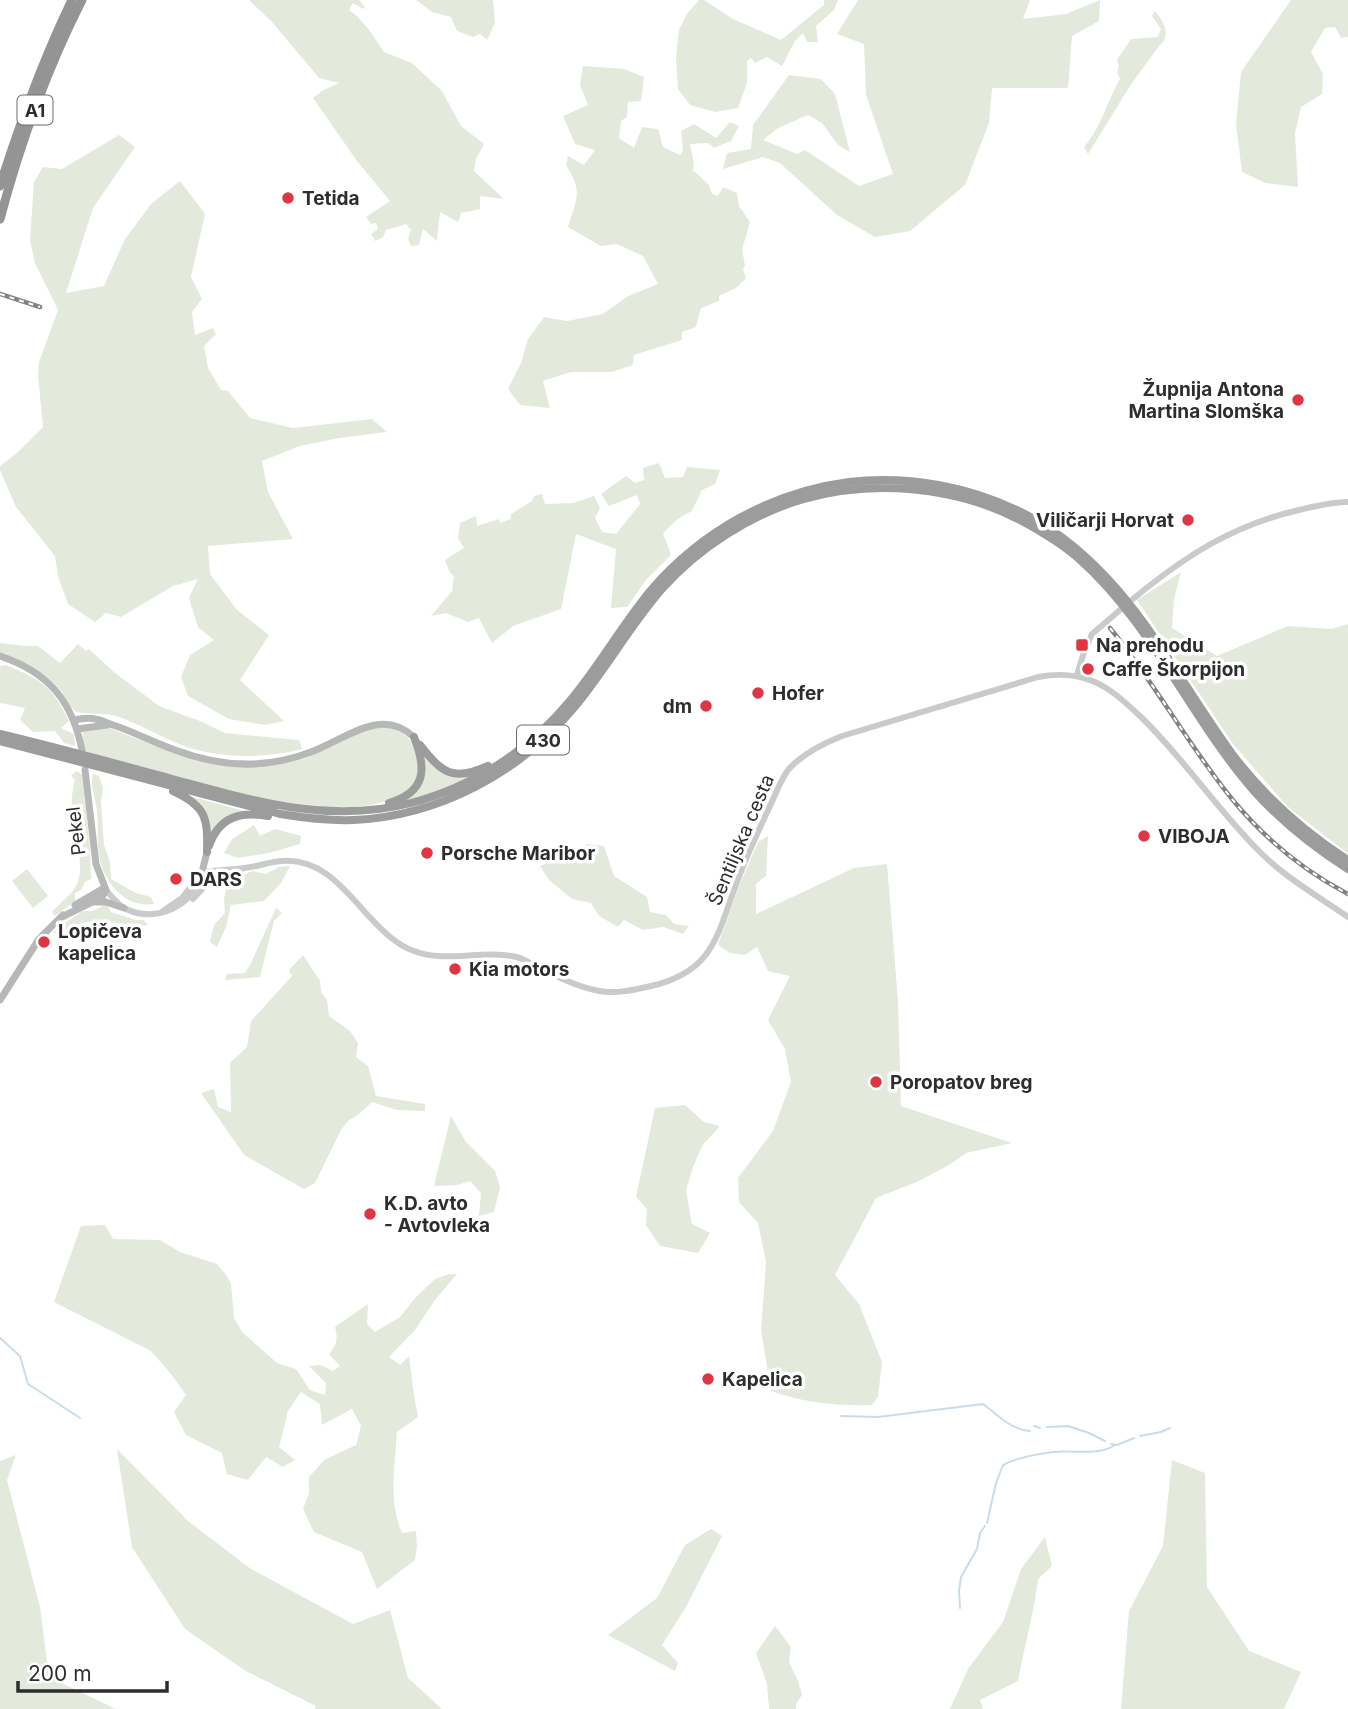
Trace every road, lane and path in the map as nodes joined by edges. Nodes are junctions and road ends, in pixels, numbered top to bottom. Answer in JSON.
{"nodes":[{"id":1,"x":72,"y":0,"type":"edge"},
{"id":2,"x":82,"y":0,"type":"edge"},
{"id":3,"x":0,"y":186,"type":"edge"},
{"id":4,"x":0,"y":219,"type":"edge"},
{"id":5,"x":1348,"y":502,"type":"edge"},
{"id":6,"x":1133,"y":599,"type":"dead end"},
{"id":7,"x":1120,"y":610,"type":"dead end"},
{"id":8,"x":0,"y":656,"type":"edge"},
{"id":9,"x":1077,"y":675,"type":"junction"},
{"id":10,"x":74,"y":720,"type":"junction"},
{"id":11,"x":114,"y":726,"type":"junction"},
{"id":12,"x":77,"y":729,"type":"junction"},
{"id":13,"x":0,"y":734,"type":"edge"},
{"id":14,"x":414,"y":737,"type":"junction"},
{"id":15,"x":0,"y":741,"type":"edge"},
{"id":16,"x":82,"y":750,"type":"dead end"},
{"id":17,"x":516,"y":753,"type":"junction"},
{"id":18,"x":85,"y":770,"type":"dead end"},
{"id":19,"x":160,"y":784,"type":"junction"},
{"id":20,"x":347,"y":812,"type":"junction"},
{"id":21,"x":280,"y":814,"type":"junction"},
{"id":22,"x":207,"y":852,"type":"junction"},
{"id":23,"x":1348,"y":860,"type":"edge"},
{"id":24,"x":246,"y":868,"type":"junction"},
{"id":25,"x":1348,"y":869,"type":"edge"},
{"id":26,"x":202,"y":872,"type":"junction"},
{"id":27,"x":218,"y":879,"type":"junction"},
{"id":28,"x":105,"y":889,"type":"junction"},
{"id":29,"x":89,"y":903,"type":"junction"},
{"id":30,"x":179,"y":906,"type":"junction"},
{"id":31,"x":124,"y":908,"type":"junction"},
{"id":32,"x":163,"y":911,"type":"junction"},
{"id":33,"x":62,"y":917,"type":"junction"},
{"id":34,"x":1348,"y":918,"type":"edge"},
{"id":35,"x":0,"y":1000,"type":"edge"}],
"edges":[{"from":1,"to":3,"type":"highway","number":"A1"},
{"from":2,"to":4,"type":"highway","number":"A1"},
{"from":5,"to":6,"type":"street"},
{"from":7,"to":9,"type":"street"},
{"from":8,"to":10,"type":"main road"},
{"from":9,"to":24,"type":"street","name":"Šentiljska cesta"},
{"from":9,"to":34,"type":"street","name":"Šentiljska cesta"},
{"from":10,"to":11,"type":"main road"},
{"from":10,"to":12,"type":"main road"},
{"from":11,"to":12,"type":"main road"},
{"from":11,"to":14,"type":"main road"},
{"from":12,"to":16,"type":"main road"},
{"from":13,"to":20,"type":"highway","number":"430"},
{"from":14,"to":17,"type":"highway"},
{"from":14,"to":20,"type":"highway"},
{"from":15,"to":19,"type":"highway","number":"430"},
{"from":17,"to":20,"type":"highway","number":"430"},
{"from":17,"to":23,"type":"highway","number":"430"},
{"from":18,"to":28,"type":"main road","name":"Pekel"},
{"from":19,"to":21,"type":"highway","number":"430"},
{"from":19,"to":22,"type":"highway"},
{"from":21,"to":22,"type":"highway"},
{"from":21,"to":25,"type":"highway","number":"430"},
{"from":22,"to":26,"type":"main road"},
{"from":24,"to":26,"type":"street","name":"Šentiljska cesta"},
{"from":24,"to":27,"type":"street","name":"Šentiljska cesta"},
{"from":26,"to":27,"type":"street"},
{"from":26,"to":30,"type":"street"},
{"from":26,"to":32,"type":"street"},
{"from":27,"to":30,"type":"street","name":"Šentiljska cesta"},
{"from":28,"to":29,"type":"main road"},
{"from":28,"to":31,"type":"street"},
{"from":28,"to":33,"type":"main road"},
{"from":29,"to":31,"type":"main road"},
{"from":29,"to":33,"type":"main road"},
{"from":30,"to":32,"type":"street"},
{"from":31,"to":32,"type":"street"},
{"from":33,"to":35,"type":"main road"}]}
